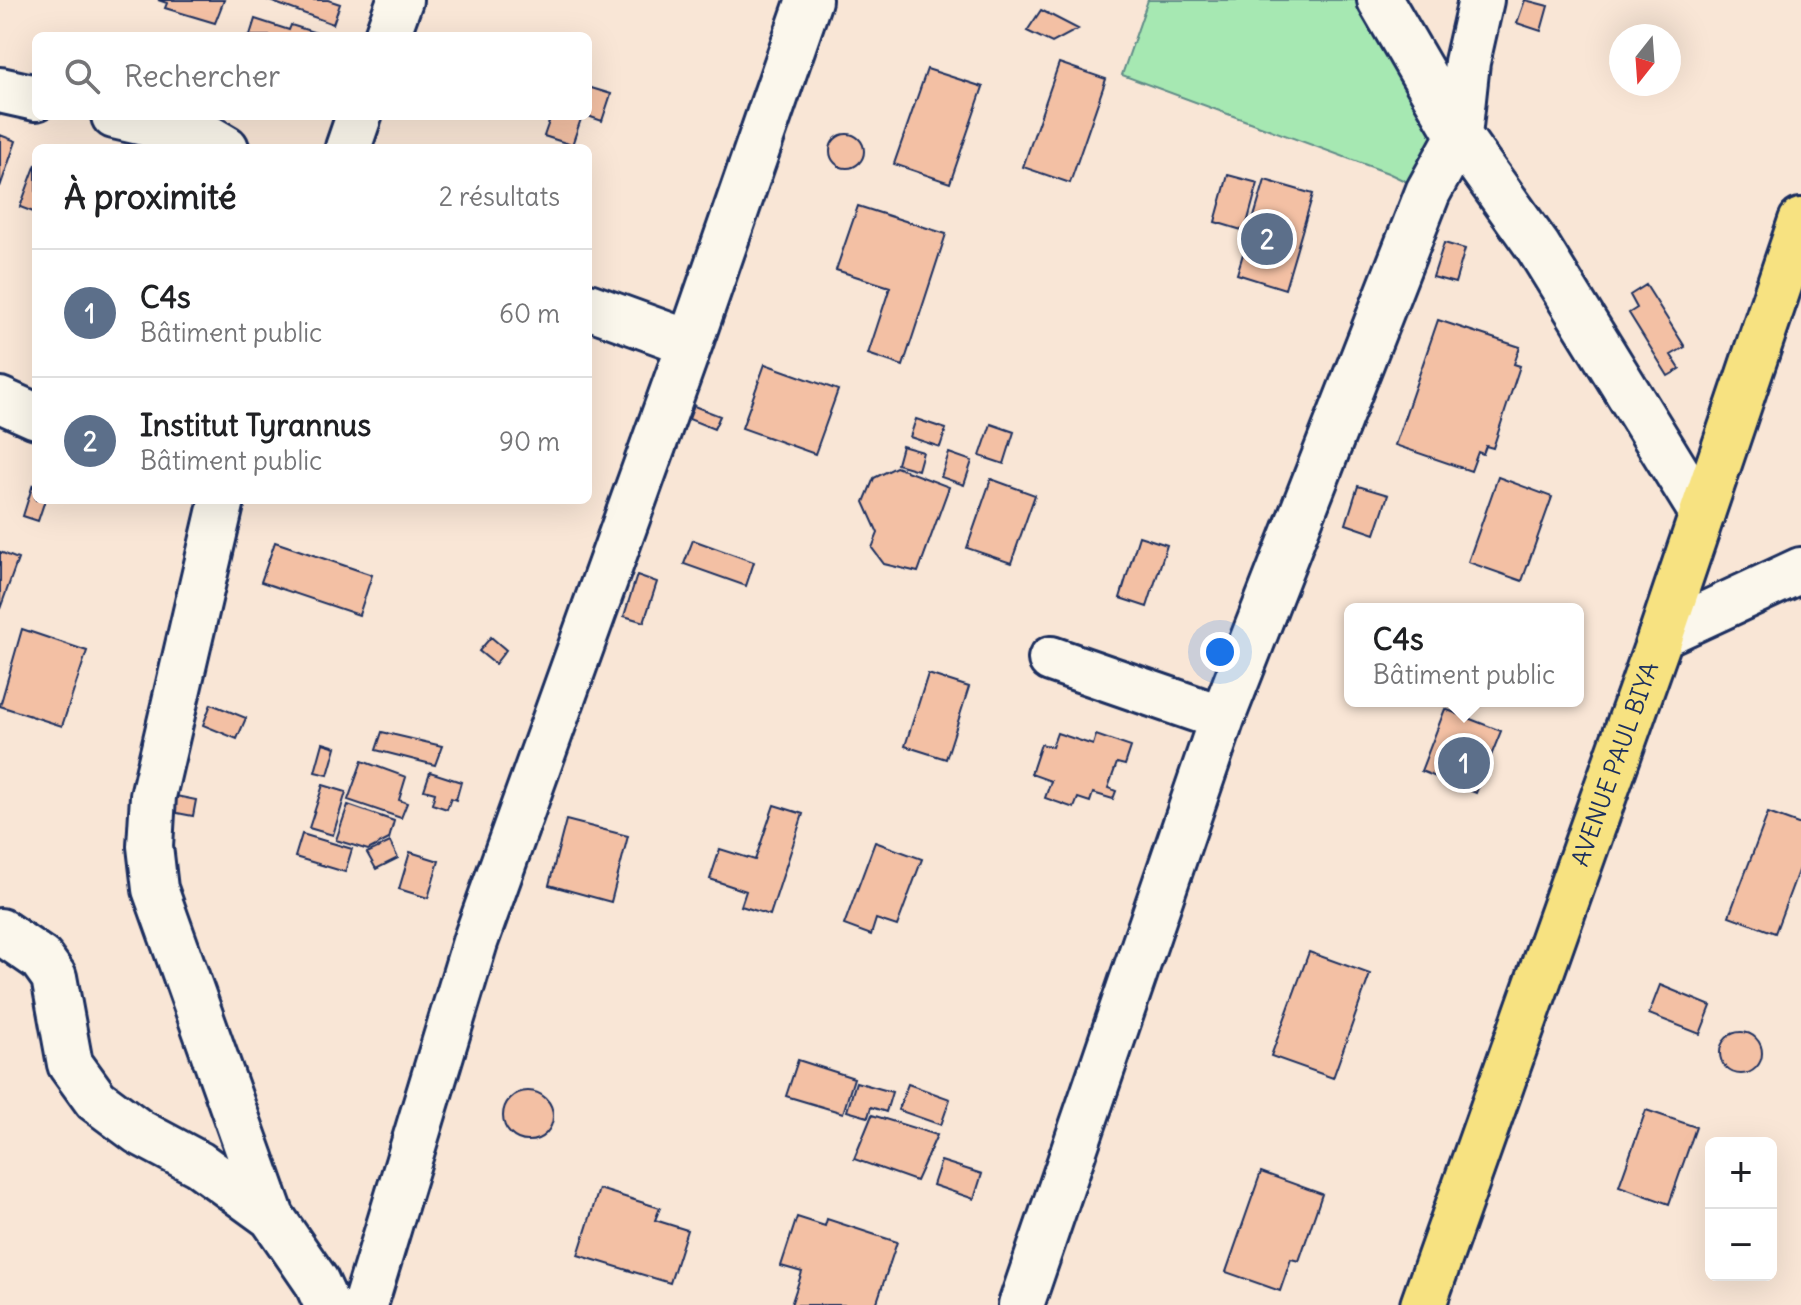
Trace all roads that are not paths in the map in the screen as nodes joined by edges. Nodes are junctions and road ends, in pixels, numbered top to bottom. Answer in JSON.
{"nodes":[{"id":1,"x":400,"y":0,"type":"edge"},
{"id":2,"x":809,"y":0,"type":"edge"},
{"id":3,"x":1380,"y":0,"type":"edge"},
{"id":4,"x":1481,"y":0,"type":"edge"},
{"id":5,"x":388,"y":32,"type":"edge"},
{"id":6,"x":0,"y":90,"type":"edge"},
{"id":7,"x":32,"y":97,"type":"edge"},
{"id":8,"x":131,"y":120,"type":"edge"},
{"id":9,"x":358,"y":120,"type":"edge"},
{"id":10,"x":1459,"y":136,"type":"junction"},
{"id":11,"x":219,"y":144,"type":"edge"},
{"id":12,"x":349,"y":144,"type":"edge"},
{"id":13,"x":1801,"y":221,"type":"edge"},
{"id":14,"x":592,"y":307,"type":"edge"},
{"id":15,"x":690,"y":343,"type":"junction"},
{"id":16,"x":0,"y":400,"type":"edge"},
{"id":17,"x":32,"y":414,"type":"edge"},
{"id":18,"x":217,"y":504,"type":"edge"},
{"id":19,"x":1702,"y":513,"type":"junction"},
{"id":20,"x":1801,"y":570,"type":"edge"},
{"id":21,"x":1661,"y":635,"type":"junction"},
{"id":22,"x":1051,"y":659,"type":"dead end"},
{"id":23,"x":1222,"y":718,"type":"junction"},
{"id":24,"x":0,"y":931,"type":"edge"},
{"id":25,"x":272,"y":1217,"type":"junction"},
{"id":26,"x":327,"y":1305,"type":"edge"},
{"id":27,"x":365,"y":1305,"type":"edge"},
{"id":28,"x":1021,"y":1305,"type":"edge"},
{"id":29,"x":1423,"y":1305,"type":"edge"}],
"edges":[{"from":1,"to":5,"type":"street"},
{"from":2,"to":15,"type":"street"},
{"from":3,"to":10,"type":"street"},
{"from":4,"to":10,"type":"street"},
{"from":6,"to":7,"type":"street"},
{"from":8,"to":11,"type":"street"},
{"from":9,"to":12,"type":"street"},
{"from":10,"to":19,"type":"street"},
{"from":10,"to":23,"type":"street"},
{"from":13,"to":19,"type":"main road","name":"AVENUE PAUL BIYA"},
{"from":14,"to":15,"type":"street"},
{"from":15,"to":27,"type":"street"},
{"from":16,"to":17,"type":"street"},
{"from":18,"to":25,"type":"street"},
{"from":19,"to":21,"type":"main road","name":"AVENUE PAUL BIYA"},
{"from":20,"to":21,"type":"street"},
{"from":21,"to":29,"type":"main road","name":"AVENUE PAUL BIYA"},
{"from":22,"to":23,"type":"street"},
{"from":23,"to":28,"type":"street"},
{"from":24,"to":25,"type":"street"},
{"from":25,"to":26,"type":"street"}]}
